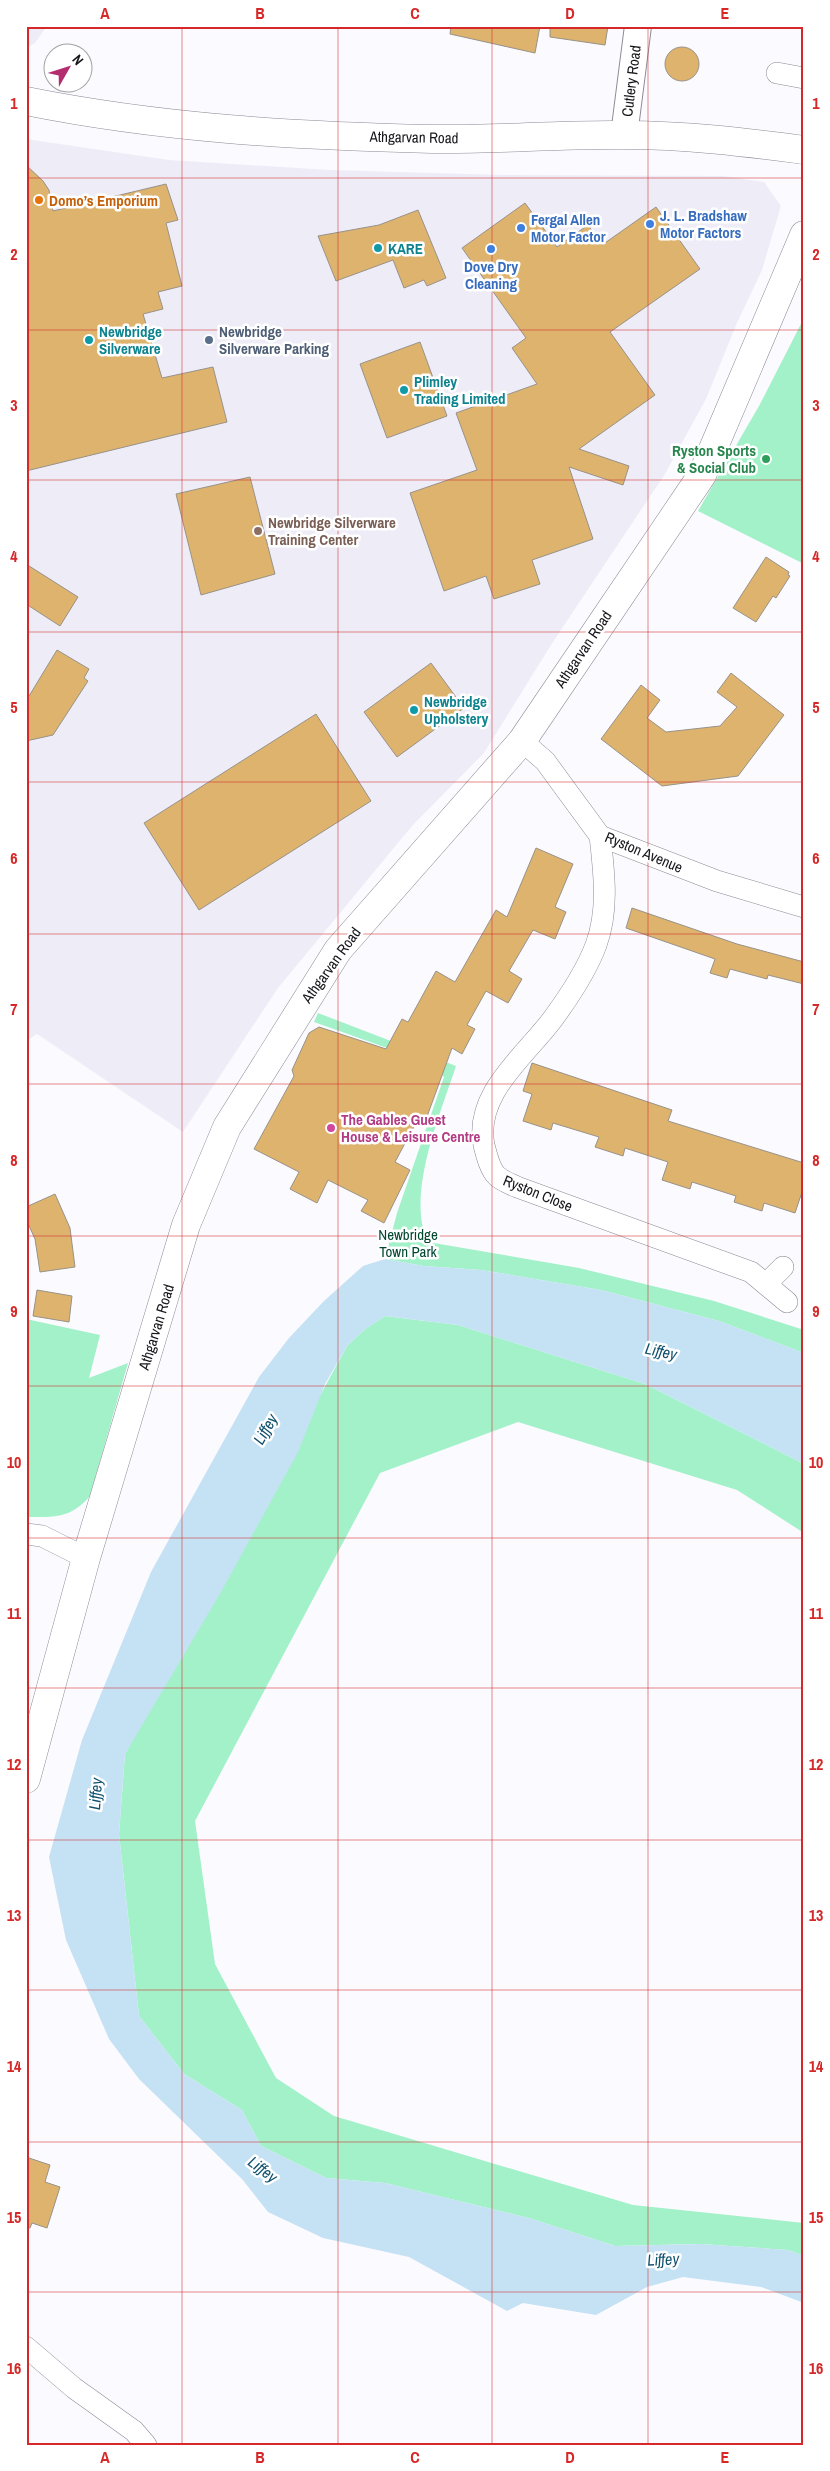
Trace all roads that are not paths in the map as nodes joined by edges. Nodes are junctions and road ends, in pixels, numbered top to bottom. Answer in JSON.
{"nodes":[{"id":1,"x":638,"y":26,"type":"edge"},
{"id":2,"x":778,"y":73,"type":"dead end"},
{"id":3,"x":804,"y":78,"type":"edge"},
{"id":4,"x":26,"y":101,"type":"edge"},
{"id":5,"x":624,"y":135,"type":"junction"},
{"id":6,"x":804,"y":150,"type":"edge"},
{"id":7,"x":804,"y":235,"type":"edge"},
{"id":8,"x":796,"y":264,"type":"edge"},
{"id":9,"x":522,"y":741,"type":"junction"},
{"id":10,"x":600,"y":836,"type":"junction"},
{"id":11,"x":804,"y":907,"type":"edge"},
{"id":12,"x":783,"y":1266,"type":"dead end"},
{"id":13,"x":766,"y":1284,"type":"junction"},
{"id":14,"x":787,"y":1302,"type":"dead end"},
{"id":15,"x":26,"y":1534,"type":"edge"},
{"id":16,"x":86,"y":1558,"type":"junction"},
{"id":17,"x":26,"y":1779,"type":"edge"},
{"id":18,"x":26,"y":2347,"type":"edge"},
{"id":19,"x":146,"y":2445,"type":"edge"}],
"edges":[{"from":1,"to":5,"type":"street","name":"Cutlery Road"},
{"from":2,"to":3,"type":"street"},
{"from":4,"to":5,"type":"main road","name":"Athgarvan Road"},
{"from":5,"to":6,"type":"main road","name":"Athgarvan Road"},
{"from":7,"to":8,"type":"main road","name":"Athgarvan Road"},
{"from":8,"to":9,"type":"main road","name":"Athgarvan Road"},
{"from":9,"to":10,"type":"street","name":"Ryston Avenue"},
{"from":9,"to":16,"type":"main road","name":"Athgarvan Road"},
{"from":10,"to":11,"type":"street","name":"Ryston Avenue"},
{"from":10,"to":13,"type":"street","name":"Ryston Close"},
{"from":12,"to":13,"type":"street"},
{"from":13,"to":14,"type":"street","name":"Ryston Close"},
{"from":15,"to":16,"type":"street"},
{"from":16,"to":17,"type":"main road","name":"Athgarvan Road"},
{"from":18,"to":19,"type":"street"}]}
